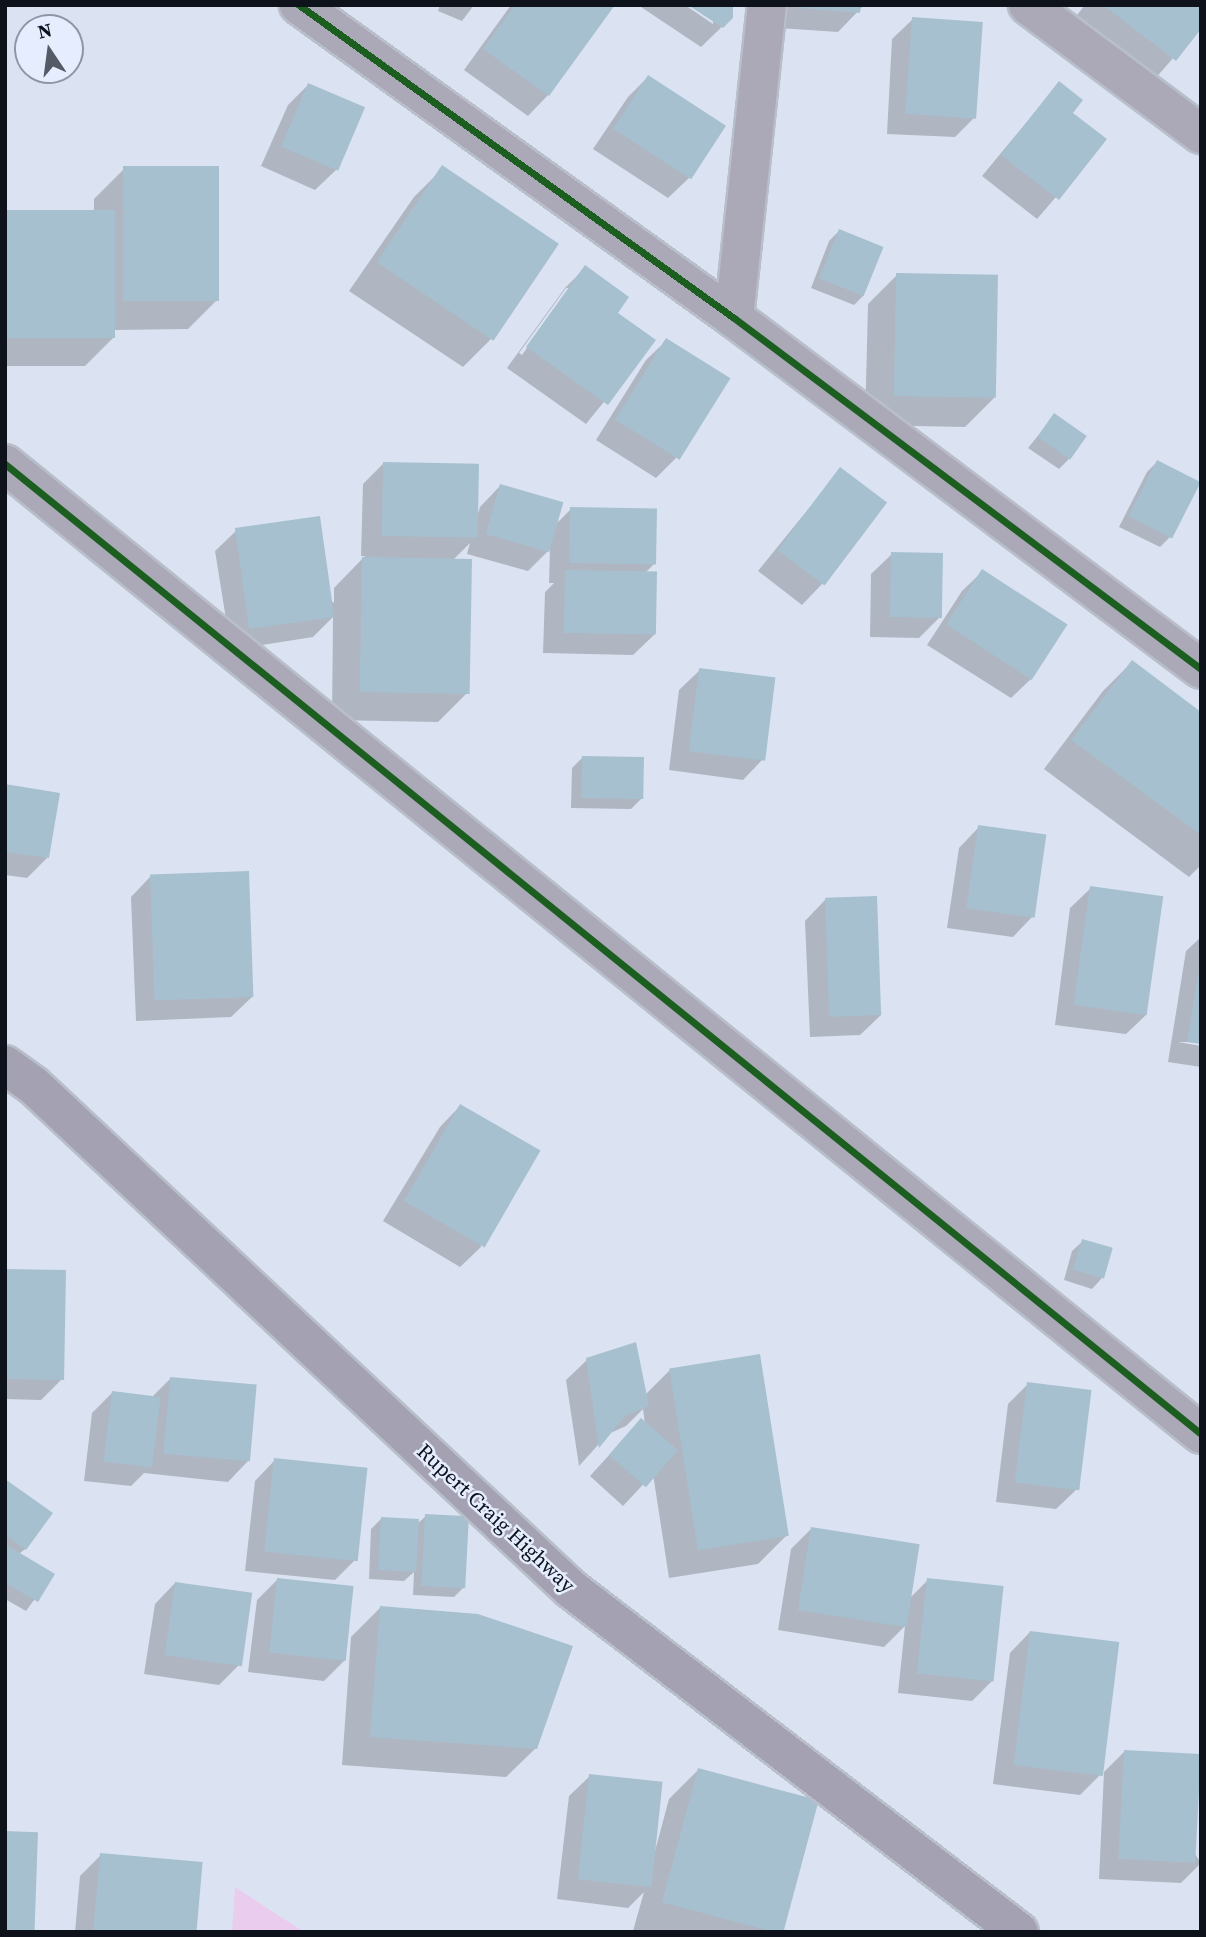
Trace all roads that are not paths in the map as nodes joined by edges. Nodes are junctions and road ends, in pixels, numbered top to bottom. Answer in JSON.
{"nodes":[{"id":1,"x":299,"y":5,"type":"edge"},
{"id":2,"x":767,"y":5,"type":"edge"},
{"id":3,"x":1028,"y":5,"type":"edge"},
{"id":4,"x":1201,"y":134,"type":"edge"},
{"id":5,"x":734,"y":318,"type":"junction"},
{"id":6,"x":5,"y":464,"type":"edge"},
{"id":7,"x":1201,"y":669,"type":"edge"},
{"id":8,"x":5,"y":1065,"type":"edge"},
{"id":9,"x":1201,"y":1434,"type":"edge"},
{"id":10,"x":1019,"y":1932,"type":"edge"}],
"edges":[{"from":1,"to":5,"type":"street"},
{"from":2,"to":5,"type":"street"},
{"from":3,"to":4,"type":"street"},
{"from":5,"to":7,"type":"street"},
{"from":6,"to":9,"type":"street"},
{"from":8,"to":10,"type":"main road","name":"Rupert Craig Highway"}]}
